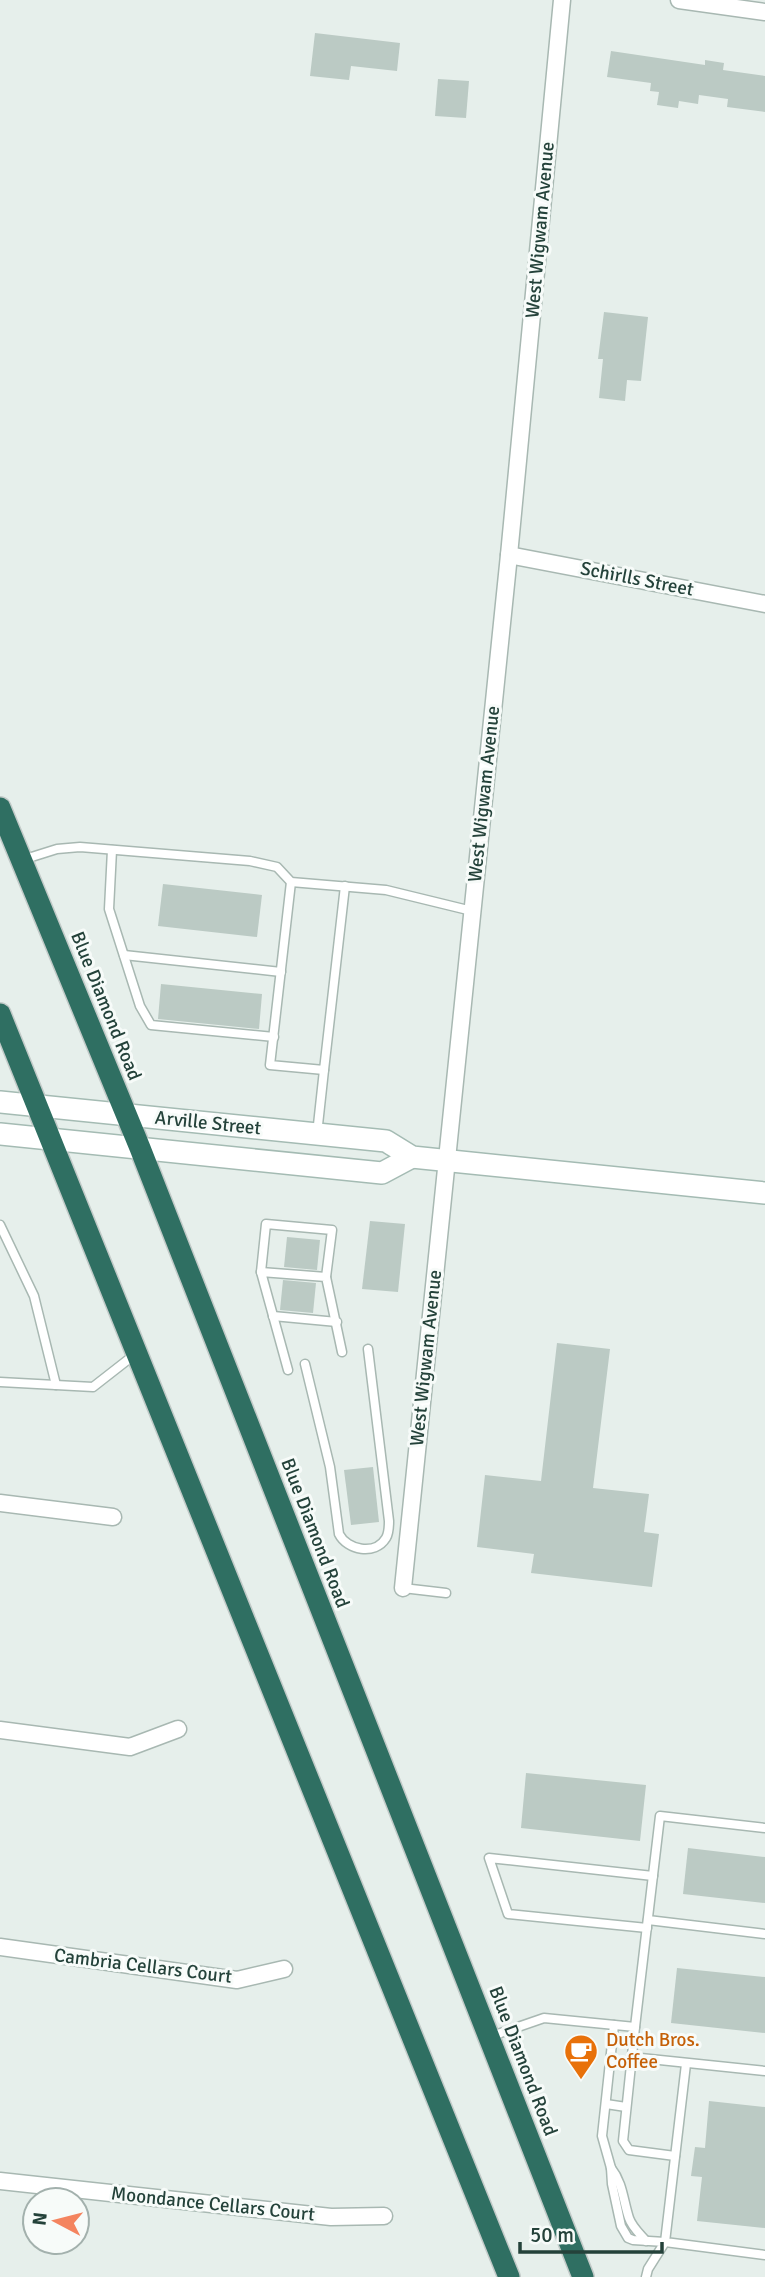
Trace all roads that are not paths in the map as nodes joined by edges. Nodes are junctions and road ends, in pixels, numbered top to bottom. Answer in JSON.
{"nodes":[{"id":1,"x":562,"y":0,"type":"edge"},
{"id":2,"x":679,"y":0,"type":"edge"},
{"id":3,"x":765,"y":12,"type":"edge"},
{"id":4,"x":509,"y":555,"type":"junction"},
{"id":5,"x":765,"y":604,"type":"edge"},
{"id":6,"x":0,"y":808,"type":"edge"},
{"id":7,"x":112,"y":850,"type":"junction"},
{"id":8,"x":22,"y":860,"type":"junction"},
{"id":9,"x":291,"y":882,"type":"junction"},
{"id":10,"x":345,"y":886,"type":"junction"},
{"id":11,"x":472,"y":911,"type":"junction"},
{"id":12,"x":124,"y":955,"type":"junction"},
{"id":13,"x":281,"y":972,"type":"junction"},
{"id":14,"x":0,"y":1014,"type":"edge"},
{"id":15,"x":274,"y":1037,"type":"junction"},
{"id":16,"x":324,"y":1070,"type":"junction"},
{"id":17,"x":0,"y":1102,"type":"edge"},
{"id":18,"x":37,"y":1106,"type":"junction"},
{"id":19,"x":126,"y":1115,"type":"junction"},
{"id":20,"x":317,"y":1133,"type":"junction"},
{"id":21,"x":0,"y":1134,"type":"edge"},
{"id":22,"x":50,"y":1138,"type":"junction"},
{"id":23,"x":140,"y":1148,"type":"junction"},
{"id":24,"x":412,"y":1157,"type":"junction"},
{"id":25,"x":446,"y":1161,"type":"junction"},
{"id":26,"x":765,"y":1193,"type":"edge"},
{"id":27,"x":0,"y":1225,"type":"edge"},
{"id":28,"x":261,"y":1272,"type":"junction"},
{"id":29,"x":326,"y":1277,"type":"junction"},
{"id":30,"x":273,"y":1316,"type":"junction"},
{"id":31,"x":337,"y":1322,"type":"junction"},
{"id":32,"x":368,"y":1349,"type":"dead end"},
{"id":33,"x":342,"y":1352,"type":"dead end"},
{"id":34,"x":137,"y":1353,"type":"junction"},
{"id":35,"x":305,"y":1364,"type":"dead end"},
{"id":36,"x":288,"y":1370,"type":"dead end"},
{"id":37,"x":0,"y":1381,"type":"edge"},
{"id":38,"x":56,"y":1385,"type":"junction"},
{"id":39,"x":0,"y":1503,"type":"edge"},
{"id":40,"x":113,"y":1517,"type":"dead end"},
{"id":41,"x":403,"y":1588,"type":"joint"},
{"id":42,"x":446,"y":1593,"type":"dead end"},
{"id":43,"x":178,"y":1729,"type":"dead end"},
{"id":44,"x":0,"y":1730,"type":"edge"},
{"id":45,"x":765,"y":1828,"type":"edge"},
{"id":46,"x":653,"y":1876,"type":"junction"},
{"id":47,"x":647,"y":1924,"type":"junction"},
{"id":48,"x":765,"y":1934,"type":"edge"},
{"id":49,"x":0,"y":1947,"type":"edge"},
{"id":50,"x":284,"y":1969,"type":"dead end"},
{"id":51,"x":614,"y":2025,"type":"junction"},
{"id":52,"x":635,"y":2027,"type":"junction"},
{"id":53,"x":489,"y":2037,"type":"junction"},
{"id":54,"x":631,"y":2057,"type":"junction"},
{"id":55,"x":686,"y":2064,"type":"junction"},
{"id":56,"x":765,"y":2071,"type":"edge"},
{"id":57,"x":606,"y":2104,"type":"junction"},
{"id":58,"x":626,"y":2107,"type":"junction"},
{"id":59,"x":625,"y":2146,"type":"junction"},
{"id":60,"x":607,"y":2154,"type":"junction"},
{"id":61,"x":675,"y":2157,"type":"junction"},
{"id":62,"x":0,"y":2181,"type":"edge"},
{"id":63,"x":384,"y":2216,"type":"dead end"},
{"id":64,"x":665,"y":2242,"type":"junction"},
{"id":65,"x":765,"y":2255,"type":"edge"},
{"id":66,"x":509,"y":2277,"type":"edge"},
{"id":67,"x":583,"y":2277,"type":"edge"},
{"id":68,"x":646,"y":2277,"type":"edge"}],
"edges":[{"from":1,"to":4,"type":"street","name":"West Wigwam Avenue"},
{"from":2,"to":3,"type":"street"},
{"from":4,"to":5,"type":"street","name":"Schirlls Street"},
{"from":4,"to":11,"type":"street","name":"West Wigwam Avenue"},
{"from":6,"to":8,"type":"highway","name":"Blue Diamond Road"},
{"from":7,"to":8,"type":"lane"},
{"from":7,"to":9,"type":"lane"},
{"from":7,"to":12,"type":"lane"},
{"from":8,"to":19,"type":"highway","name":"Blue Diamond Road"},
{"from":9,"to":10,"type":"lane"},
{"from":9,"to":13,"type":"lane"},
{"from":10,"to":11,"type":"lane"},
{"from":10,"to":16,"type":"lane"},
{"from":11,"to":25,"type":"street","name":"West Wigwam Avenue"},
{"from":12,"to":13,"type":"lane"},
{"from":12,"to":15,"type":"lane"},
{"from":13,"to":15,"type":"lane"},
{"from":14,"to":18,"type":"highway"},
{"from":15,"to":16,"type":"lane"},
{"from":16,"to":20,"type":"lane"},
{"from":17,"to":18,"type":"street","name":"Arville Street"},
{"from":18,"to":19,"type":"street","name":"Arville Street"},
{"from":18,"to":22,"type":"highway"},
{"from":19,"to":20,"type":"street","name":"Arville Street"},
{"from":19,"to":23,"type":"highway","name":"Blue Diamond Road"},
{"from":20,"to":24,"type":"street","name":"Arville Street"},
{"from":21,"to":22,"type":"street","name":"Arville Street"},
{"from":22,"to":23,"type":"street","name":"Arville Street"},
{"from":22,"to":34,"type":"highway"},
{"from":23,"to":24,"type":"street","name":"Arville Street"},
{"from":23,"to":53,"type":"highway","name":"Blue Diamond Road"},
{"from":24,"to":25,"type":"street","name":"Arville Street"},
{"from":25,"to":26,"type":"street","name":"Arville Street"},
{"from":25,"to":41,"type":"street","name":"West Wigwam Avenue"},
{"from":27,"to":38,"type":"lane"},
{"from":28,"to":29,"type":"lane"},
{"from":28,"to":29,"type":"lane"},
{"from":28,"to":30,"type":"lane"},
{"from":29,"to":31,"type":"lane"},
{"from":30,"to":31,"type":"lane"},
{"from":30,"to":36,"type":"lane"},
{"from":31,"to":33,"type":"lane"},
{"from":32,"to":35,"type":"lane"},
{"from":34,"to":38,"type":"lane"},
{"from":34,"to":66,"type":"highway"},
{"from":37,"to":38,"type":"lane"},
{"from":39,"to":40,"type":"street"},
{"from":41,"to":42,"type":"lane"},
{"from":43,"to":44,"type":"street"},
{"from":45,"to":46,"type":"lane"},
{"from":46,"to":47,"type":"lane"},
{"from":46,"to":47,"type":"lane"},
{"from":47,"to":48,"type":"lane"},
{"from":47,"to":52,"type":"lane"},
{"from":49,"to":50,"type":"street","name":"Cambria Cellars Court"},
{"from":51,"to":52,"type":"lane"},
{"from":51,"to":53,"type":"lane"},
{"from":51,"to":57,"type":"lane"},
{"from":52,"to":54,"type":"lane"},
{"from":53,"to":67,"type":"highway","name":"Blue Diamond Road"},
{"from":54,"to":55,"type":"lane"},
{"from":54,"to":58,"type":"lane"},
{"from":55,"to":56,"type":"lane"},
{"from":55,"to":61,"type":"lane"},
{"from":57,"to":58,"type":"lane"},
{"from":57,"to":60,"type":"lane"},
{"from":58,"to":59,"type":"lane"},
{"from":59,"to":60,"type":"lane"},
{"from":59,"to":61,"type":"lane"},
{"from":60,"to":64,"type":"lane"},
{"from":61,"to":64,"type":"lane"},
{"from":62,"to":63,"type":"street","name":"Moondance Cellars Court"},
{"from":64,"to":65,"type":"lane"},
{"from":64,"to":68,"type":"lane"}]}
